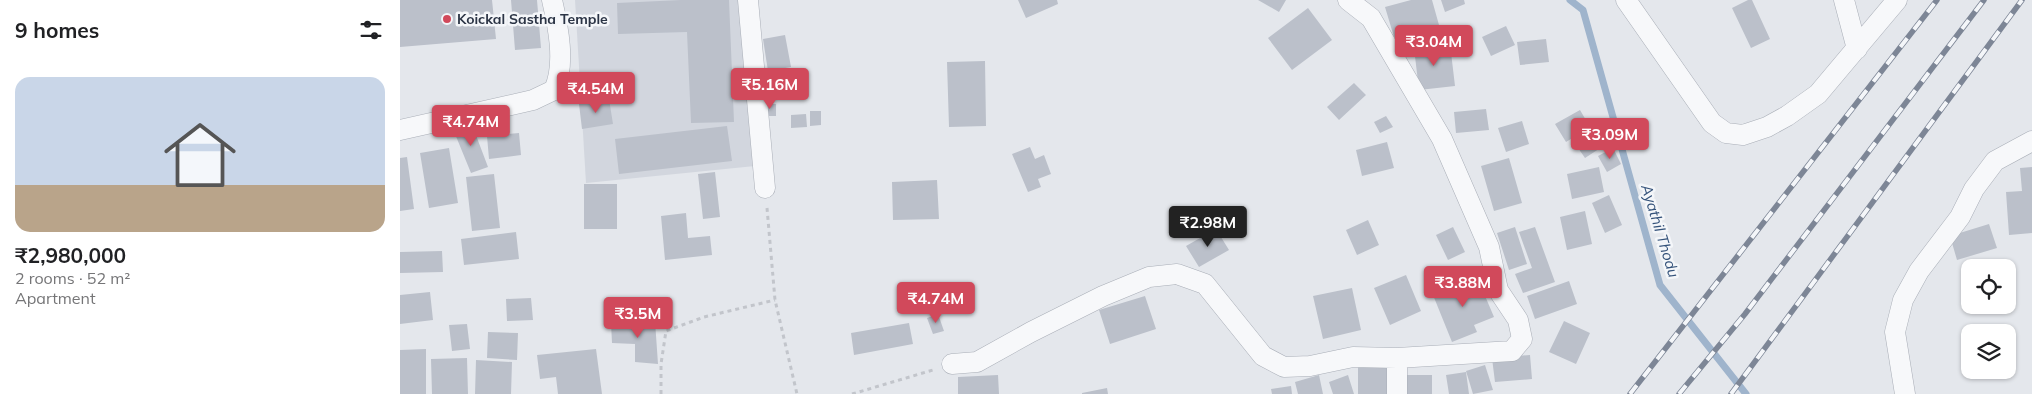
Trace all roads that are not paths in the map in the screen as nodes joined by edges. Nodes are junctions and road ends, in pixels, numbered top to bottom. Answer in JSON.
{"nodes":[{"id":1,"x":552,"y":0,"type":"edge"},
{"id":2,"x":748,"y":0,"type":"edge"},
{"id":3,"x":1348,"y":0,"type":"edge"},
{"id":4,"x":1626,"y":0,"type":"edge"},
{"id":5,"x":1844,"y":0,"type":"edge"},
{"id":6,"x":1897,"y":0,"type":"edge"},
{"id":7,"x":1857,"y":49,"type":"junction"},
{"id":8,"x":400,"y":130,"type":"edge"},
{"id":9,"x":2032,"y":141,"type":"edge"},
{"id":10,"x":766,"y":188,"type":"road end"},
{"id":11,"x":1397,"y":358,"type":"junction"},
{"id":12,"x":952,"y":364,"type":"road end"},
{"id":13,"x":1397,"y":394,"type":"edge"},
{"id":14,"x":1905,"y":394,"type":"edge"}],
"edges":[{"from":1,"to":8,"type":"street"},
{"from":2,"to":10,"type":"street"},
{"from":3,"to":11,"type":"street"},
{"from":4,"to":7,"type":"street"},
{"from":5,"to":7,"type":"street"},
{"from":6,"to":7,"type":"street"},
{"from":9,"to":14,"type":"street"},
{"from":11,"to":12,"type":"street"},
{"from":11,"to":13,"type":"street"}]}
